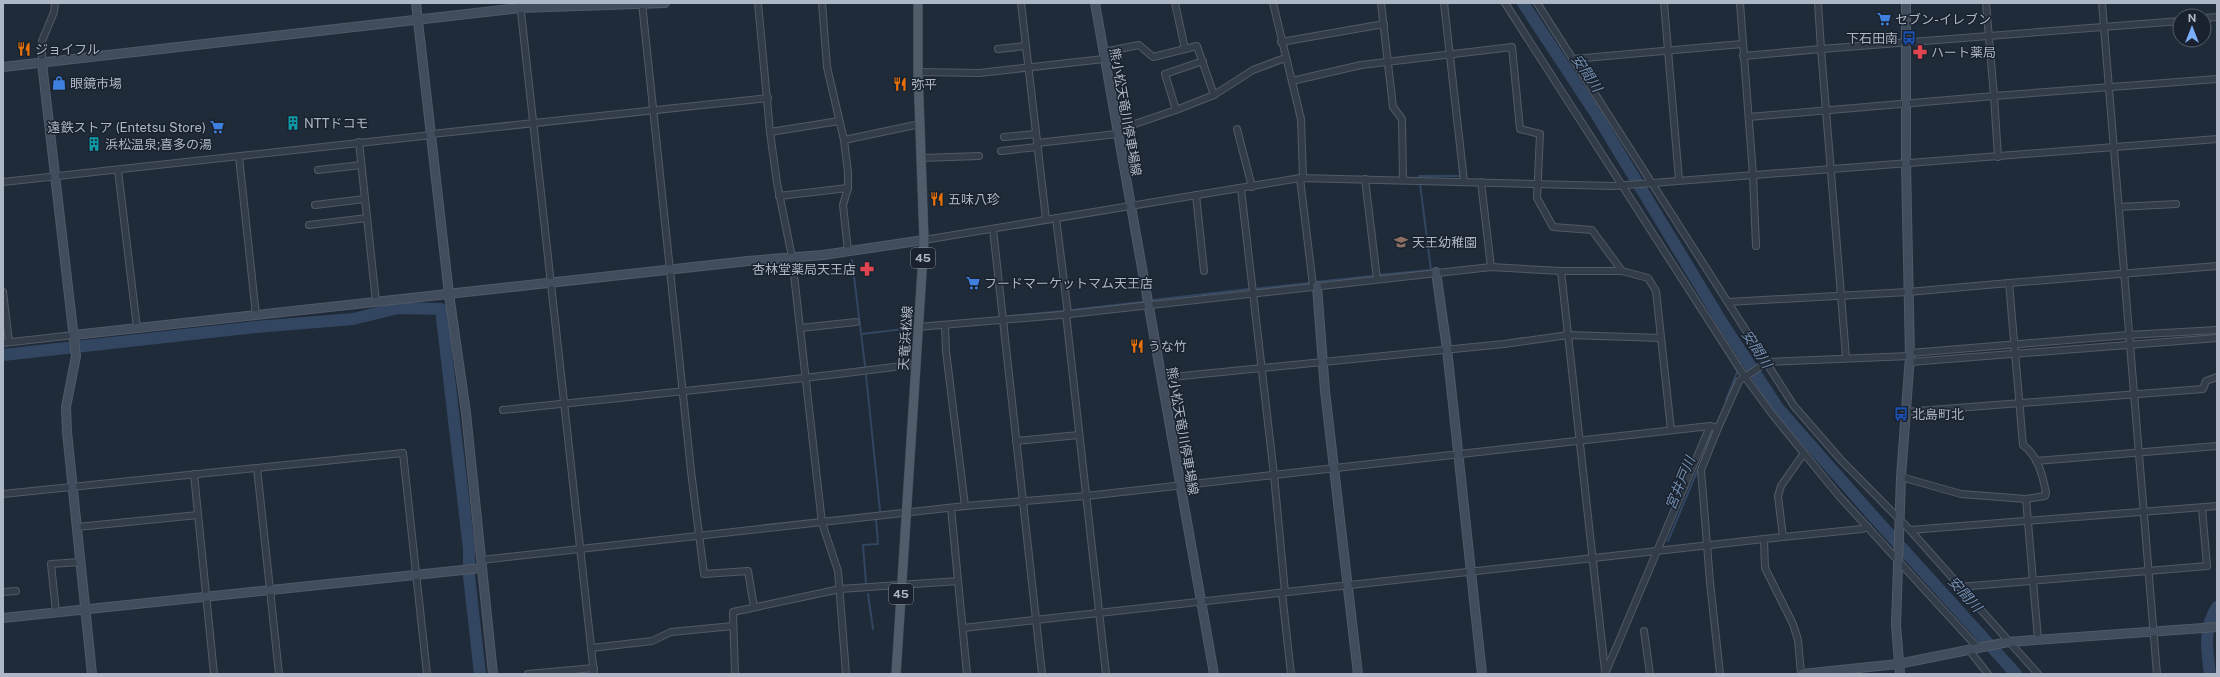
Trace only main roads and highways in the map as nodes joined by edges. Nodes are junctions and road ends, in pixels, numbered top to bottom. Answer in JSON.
{"nodes":[{"id":1,"x":918,"y":3,"type":"edge"},
{"id":2,"x":896,"y":674,"type":"edge"}],
"edges":[{"from":1,"to":2,"type":"main road","name":"天竜浜松線","number":"45"}]}
